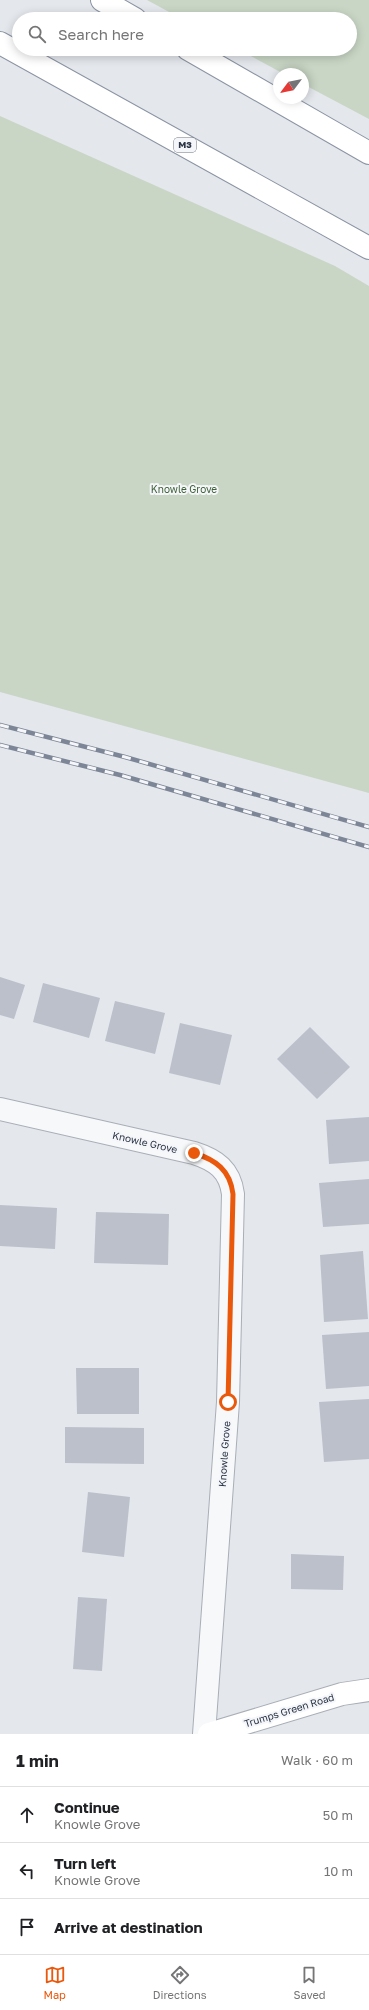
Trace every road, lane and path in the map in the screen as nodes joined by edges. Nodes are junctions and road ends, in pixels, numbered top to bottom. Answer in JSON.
{"nodes":[{"id":1,"x":102,"y":0,"type":"edge"},
{"id":2,"x":123,"y":12,"type":"edge"},
{"id":3,"x":0,"y":43,"type":"edge"},
{"id":4,"x":12,"y":50,"type":"edge"},
{"id":5,"x":23,"y":56,"type":"edge"},
{"id":6,"x":200,"y":56,"type":"edge"},
{"id":7,"x":369,"y":153,"type":"edge"},
{"id":8,"x":369,"y":248,"type":"edge"},
{"id":9,"x":0,"y":1109,"type":"edge"},
{"id":10,"x":369,"y":1690,"type":"edge"},
{"id":11,"x":204,"y":1734,"type":"edge"},
{"id":12,"x":210,"y":1734,"type":"edge"}],
"edges":[{"from":1,"to":2,"type":"main road"},
{"from":3,"to":4,"type":"main road","number":"M3"},
{"from":5,"to":8,"type":"main road","number":"M3"},
{"from":6,"to":7,"type":"main road"},
{"from":9,"to":11,"type":"street","name":"Knowle Grove"},
{"from":10,"to":12,"type":"main road","name":"Trumps Green Road"}]}
